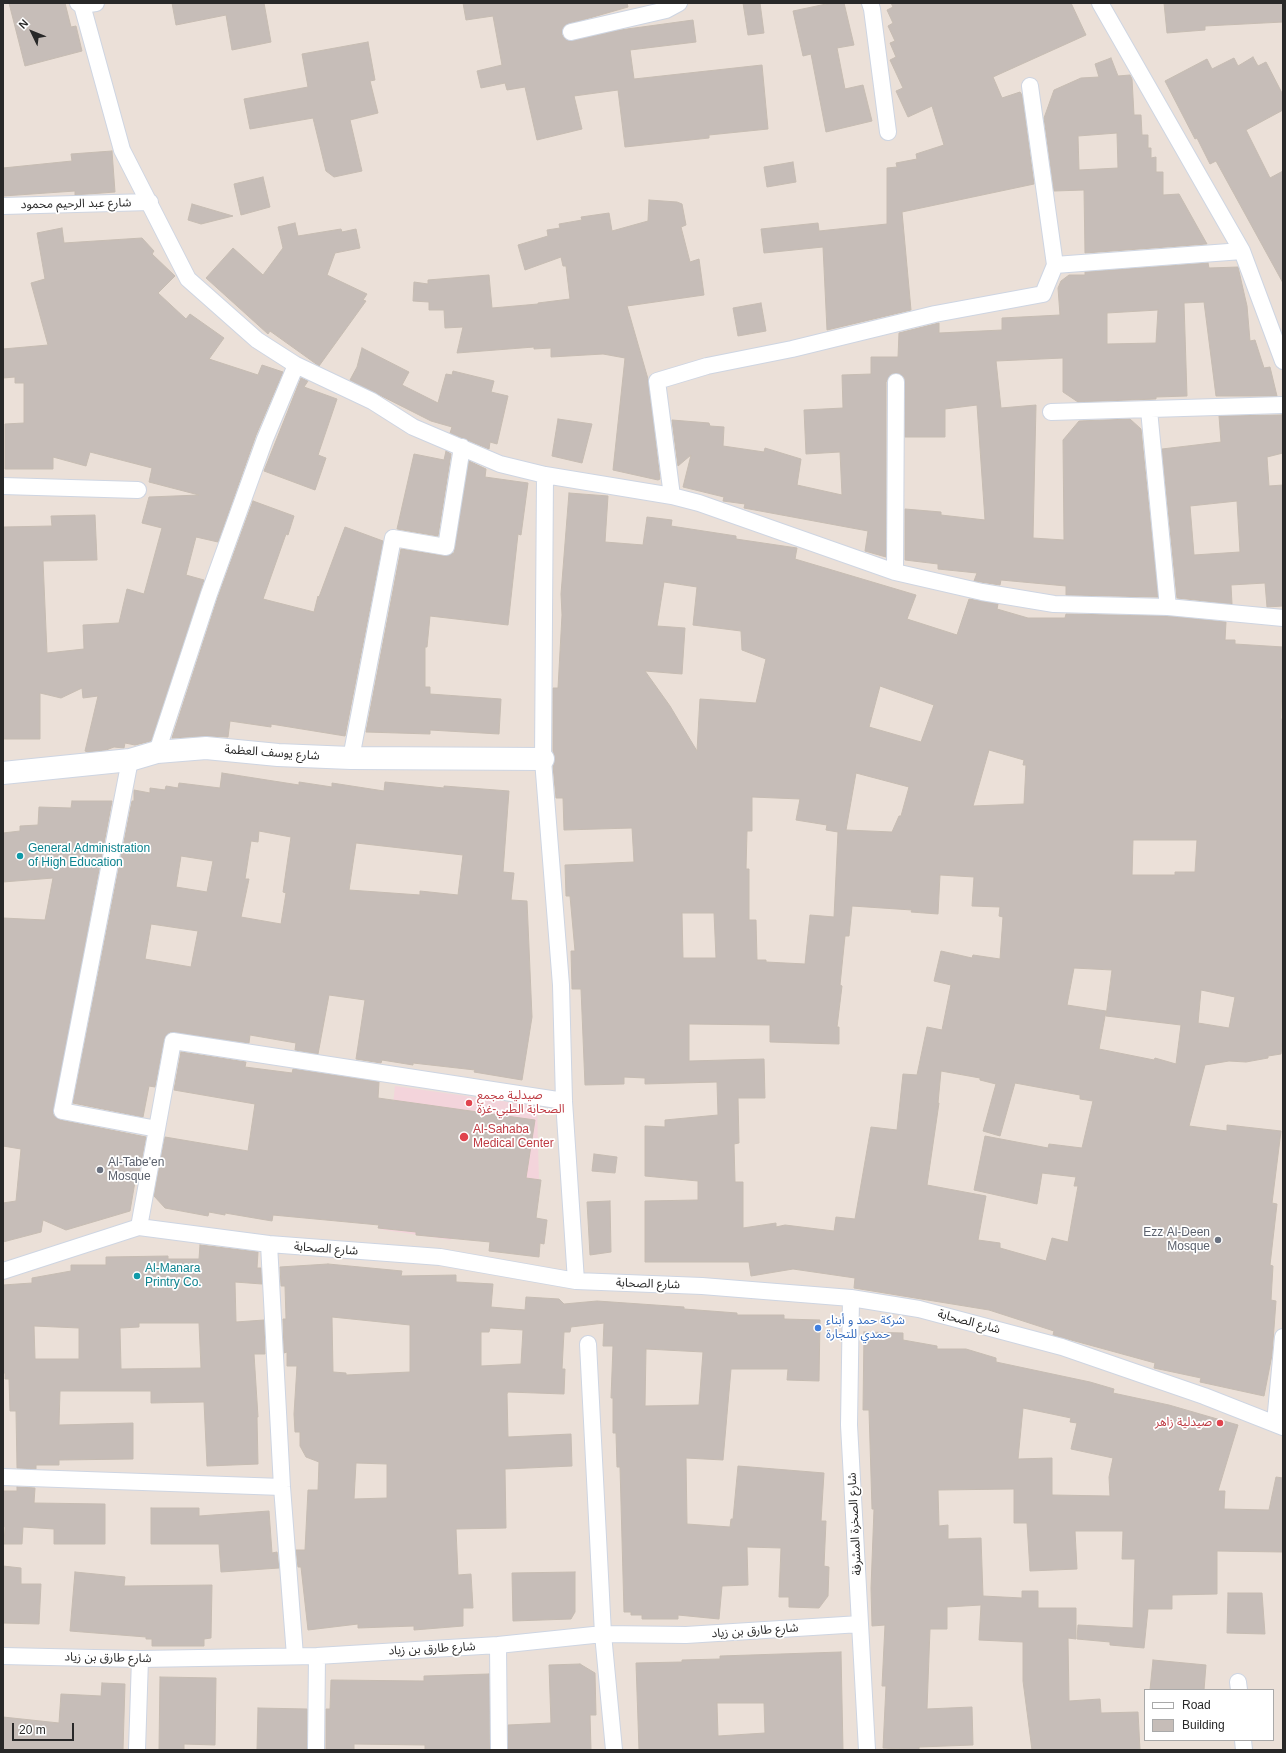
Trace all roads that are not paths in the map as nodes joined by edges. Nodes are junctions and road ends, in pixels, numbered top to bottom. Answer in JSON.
{"nodes":[{"id":1,"x":679,"y":3,"type":"edge"},
{"id":2,"x":870,"y":3,"type":"edge"},
{"id":3,"x":1100,"y":3,"type":"edge"},
{"id":4,"x":85,"y":4,"type":"edge"},
{"id":5,"x":571,"y":32,"type":"dead end"},
{"id":6,"x":1030,"y":86,"type":"dead end"},
{"id":7,"x":888,"y":132,"type":"dead end"},
{"id":8,"x":150,"y":202,"type":"junction"},
{"id":9,"x":3,"y":206,"type":"edge"},
{"id":10,"x":1242,"y":251,"type":"junction"},
{"id":11,"x":1055,"y":265,"type":"junction"},
{"id":12,"x":1283,"y":361,"type":"edge"},
{"id":13,"x":296,"y":365,"type":"junction"},
{"id":14,"x":896,"y":382,"type":"dead end"},
{"id":15,"x":1283,"y":405,"type":"edge"},
{"id":16,"x":1149,"y":410,"type":"junction"},
{"id":17,"x":1051,"y":412,"type":"dead end"},
{"id":18,"x":462,"y":447,"type":"junction"},
{"id":19,"x":545,"y":475,"type":"junction"},
{"id":20,"x":3,"y":486,"type":"edge"},
{"id":21,"x":138,"y":490,"type":"dead end"},
{"id":22,"x":672,"y":496,"type":"junction"},
{"id":23,"x":895,"y":572,"type":"junction"},
{"id":24,"x":1168,"y":607,"type":"junction"},
{"id":25,"x":1283,"y":618,"type":"edge"},
{"id":26,"x":157,"y":752,"type":"junction"},
{"id":27,"x":351,"y":758,"type":"junction"},
{"id":28,"x":543,"y":759,"type":"junction"},
{"id":29,"x":130,"y":760,"type":"junction"},
{"id":30,"x":3,"y":772,"type":"edge"},
{"id":31,"x":564,"y":1101,"type":"junction"},
{"id":32,"x":157,"y":1129,"type":"junction"},
{"id":33,"x":139,"y":1227,"type":"junction"},
{"id":34,"x":269,"y":1244,"type":"junction"},
{"id":35,"x":3,"y":1271,"type":"edge"},
{"id":36,"x":576,"y":1281,"type":"junction"},
{"id":37,"x":851,"y":1298,"type":"junction"},
{"id":38,"x":1283,"y":1337,"type":"edge"},
{"id":39,"x":588,"y":1344,"type":"dead end"},
{"id":40,"x":1279,"y":1425,"type":"edge"},
{"id":41,"x":3,"y":1477,"type":"edge"},
{"id":42,"x":282,"y":1487,"type":"junction"},
{"id":43,"x":860,"y":1624,"type":"junction"},
{"id":44,"x":603,"y":1634,"type":"junction"},
{"id":45,"x":498,"y":1645,"type":"junction"},
{"id":46,"x":3,"y":1656,"type":"edge"},
{"id":47,"x":296,"y":1656,"type":"junction"},
{"id":48,"x":317,"y":1656,"type":"junction"},
{"id":49,"x":140,"y":1659,"type":"junction"},
{"id":50,"x":137,"y":1750,"type":"edge"},
{"id":51,"x":316,"y":1750,"type":"edge"},
{"id":52,"x":499,"y":1750,"type":"edge"},
{"id":53,"x":614,"y":1750,"type":"edge"},
{"id":54,"x":867,"y":1750,"type":"edge"}],
"edges":[{"from":1,"to":5,"type":"street"},
{"from":2,"to":7,"type":"street"},
{"from":3,"to":10,"type":"street"},
{"from":4,"to":8,"type":"street"},
{"from":6,"to":11,"type":"street"},
{"from":8,"to":9,"type":"street","name":"شارع عبد الرحيم محمود"},
{"from":8,"to":13,"type":"street"},
{"from":10,"to":11,"type":"street"},
{"from":10,"to":12,"type":"street"},
{"from":11,"to":22,"type":"street"},
{"from":13,"to":18,"type":"street"},
{"from":13,"to":26,"type":"street"},
{"from":14,"to":23,"type":"street"},
{"from":15,"to":16,"type":"street"},
{"from":16,"to":17,"type":"street"},
{"from":16,"to":24,"type":"street"},
{"from":18,"to":19,"type":"street"},
{"from":18,"to":27,"type":"street"},
{"from":19,"to":22,"type":"street"},
{"from":19,"to":28,"type":"street"},
{"from":20,"to":21,"type":"street"},
{"from":22,"to":23,"type":"street"},
{"from":23,"to":24,"type":"street"},
{"from":24,"to":25,"type":"street"},
{"from":26,"to":27,"type":"street","name":"شارع يوسف العظمة"},
{"from":26,"to":29,"type":"street","name":"شارع يوسف العظمة"},
{"from":27,"to":28,"type":"street","name":"شارع يوسف العظمة"},
{"from":28,"to":31,"type":"street"},
{"from":29,"to":30,"type":"street","name":"شارع يوسف العظمة"},
{"from":29,"to":32,"type":"street"},
{"from":31,"to":32,"type":"street"},
{"from":31,"to":36,"type":"street"},
{"from":32,"to":33,"type":"street"},
{"from":33,"to":34,"type":"street","name":"شارع الصحابة"},
{"from":33,"to":35,"type":"street","name":"شارع الصحابة"},
{"from":34,"to":36,"type":"street","name":"شارع الصحابة"},
{"from":34,"to":42,"type":"street"},
{"from":36,"to":37,"type":"street","name":"شارع الصحابة"},
{"from":37,"to":40,"type":"street","name":"شارع الصحابة"},
{"from":37,"to":43,"type":"street","name":"شارع الصخرة المشرفة"},
{"from":38,"to":40,"type":"street"},
{"from":39,"to":44,"type":"street"},
{"from":41,"to":42,"type":"street"},
{"from":42,"to":47,"type":"street"},
{"from":43,"to":44,"type":"street","name":"شارع طارق بن زياد"},
{"from":43,"to":54,"type":"street","name":"شارع الصخرة المشرفة"},
{"from":44,"to":45,"type":"street","name":"شارع طارق بن زياد"},
{"from":44,"to":53,"type":"street"},
{"from":45,"to":48,"type":"street","name":"شارع طارق بن زياد"},
{"from":45,"to":52,"type":"street"},
{"from":46,"to":49,"type":"street","name":"شارع طارق بن زياد"},
{"from":47,"to":48,"type":"street","name":"شارع طارق بن زياد"},
{"from":47,"to":49,"type":"street","name":"شارع طارق بن زياد"},
{"from":48,"to":51,"type":"street"},
{"from":49,"to":50,"type":"street"}]}
